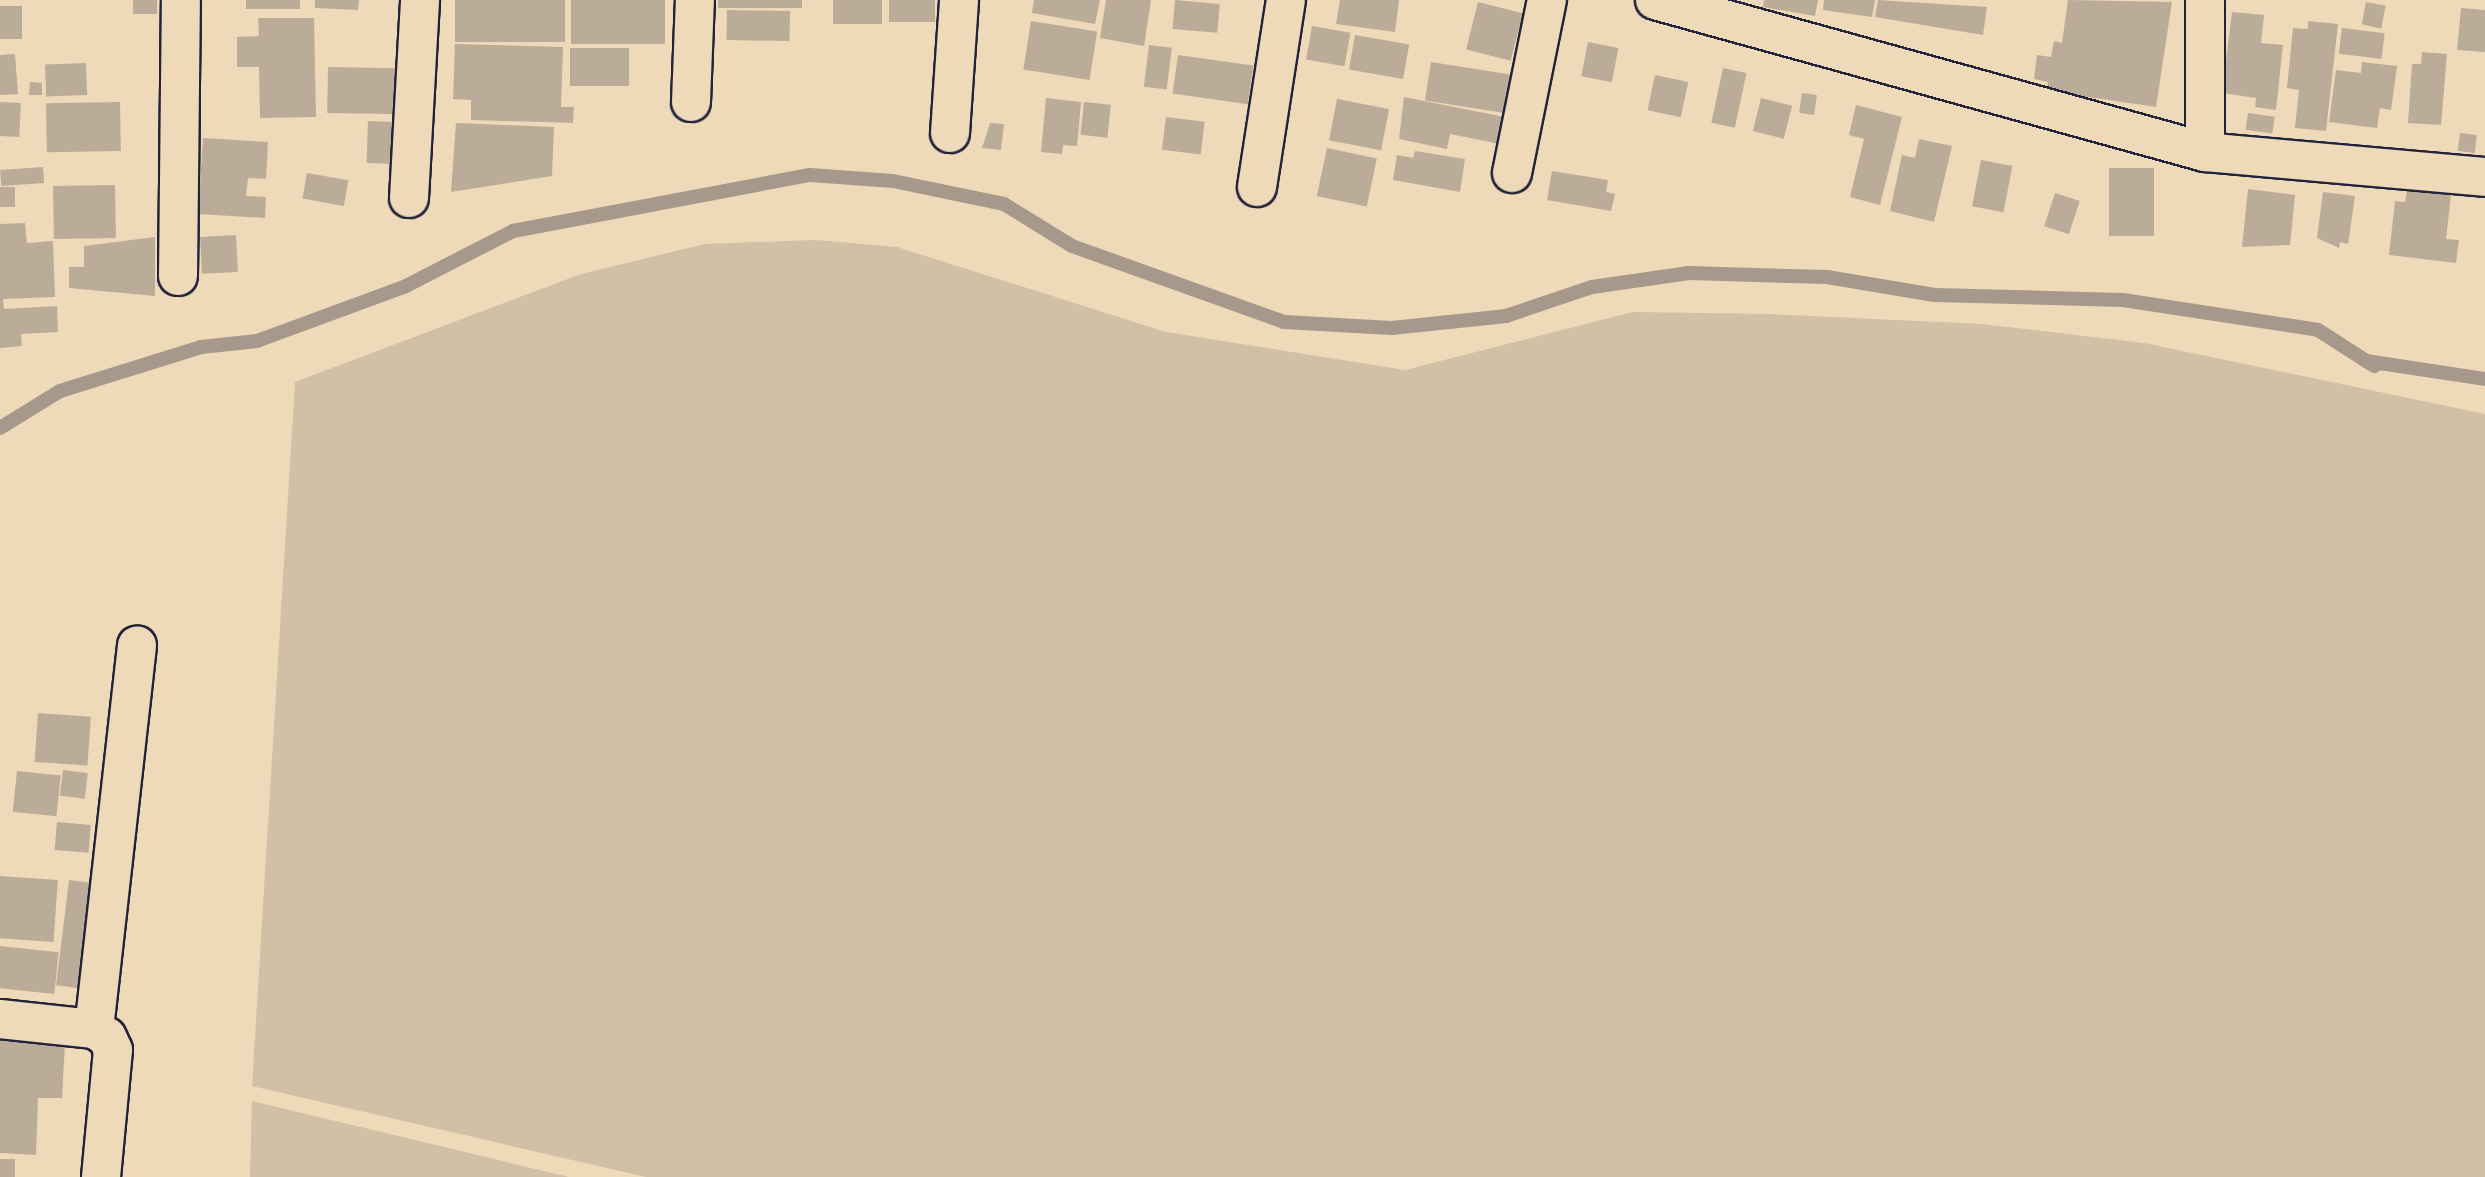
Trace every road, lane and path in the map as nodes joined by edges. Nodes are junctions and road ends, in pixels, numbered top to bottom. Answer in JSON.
{"nodes":[{"id":1,"x":181,"y":0,"type":"edge"},
{"id":2,"x":420,"y":0,"type":"edge"},
{"id":3,"x":695,"y":0,"type":"edge"},
{"id":4,"x":959,"y":0,"type":"edge"},
{"id":5,"x":1286,"y":0,"type":"edge"},
{"id":6,"x":1547,"y":0,"type":"edge"},
{"id":7,"x":1655,"y":0,"type":"edge"},
{"id":8,"x":2204,"y":0,"type":"edge"},
{"id":9,"x":691,"y":102,"type":"dead end"},
{"id":10,"x":950,"y":132,"type":"dead end"},
{"id":11,"x":2205,"y":152,"type":"junction"},
{"id":12,"x":1512,"y":173,"type":"dead end"},
{"id":13,"x":2485,"y":177,"type":"edge"},
{"id":14,"x":1257,"y":187,"type":"dead end"},
{"id":15,"x":409,"y":198,"type":"dead end"},
{"id":16,"x":178,"y":276,"type":"dead end"},
{"id":17,"x":138,"y":645,"type":"dead end"},
{"id":18,"x":0,"y":1019,"type":"edge"},
{"id":19,"x":94,"y":1029,"type":"junction"},
{"id":20,"x":101,"y":1177,"type":"edge"}],
"edges":[{"from":1,"to":16,"type":"street"},
{"from":2,"to":15,"type":"street"},
{"from":3,"to":9,"type":"street"},
{"from":4,"to":10,"type":"street"},
{"from":5,"to":14,"type":"street"},
{"from":6,"to":12,"type":"street"},
{"from":7,"to":11,"type":"street"},
{"from":8,"to":11,"type":"street"},
{"from":11,"to":13,"type":"street"},
{"from":17,"to":19,"type":"street"},
{"from":18,"to":19,"type":"street"},
{"from":19,"to":20,"type":"street"}]}
